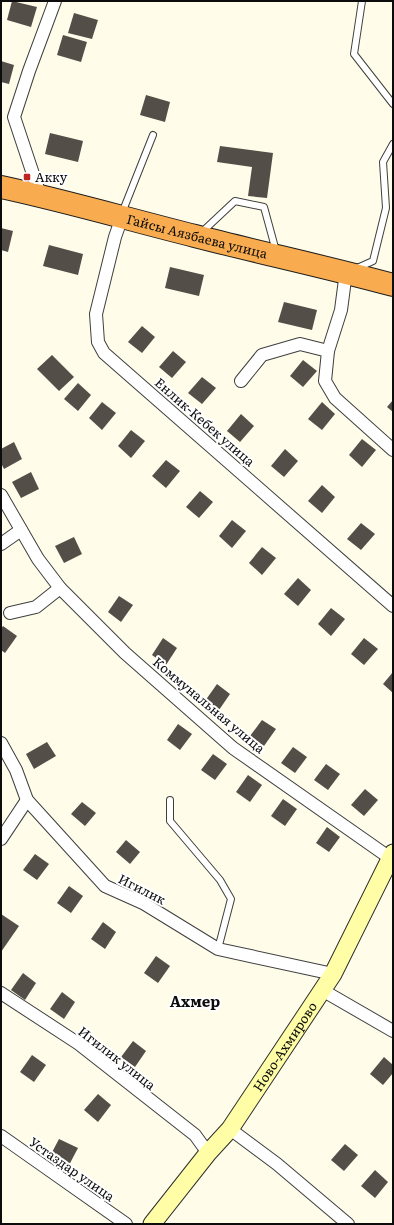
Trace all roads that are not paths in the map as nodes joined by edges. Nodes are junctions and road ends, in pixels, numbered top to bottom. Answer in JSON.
{"nodes":[{"id":1,"x":55,"y":1,"type":"edge"},
{"id":2,"x":362,"y":1,"type":"edge"},
{"id":3,"x":393,"y":104,"type":"edge"},
{"id":4,"x":153,"y":135,"type":"dead end"},
{"id":5,"x":393,"y":144,"type":"edge"},
{"id":6,"x":1,"y":187,"type":"edge"},
{"id":7,"x":40,"y":196,"type":"junction"},
{"id":8,"x":122,"y":217,"type":"junction"},
{"id":9,"x":197,"y":237,"type":"junction"},
{"id":10,"x":277,"y":255,"type":"junction"},
{"id":11,"x":346,"y":272,"type":"junction"},
{"id":12,"x":393,"y":285,"type":"edge"},
{"id":13,"x":328,"y":351,"type":"junction"},
{"id":14,"x":241,"y":381,"type":"dead end"},
{"id":15,"x":393,"y":450,"type":"edge"},
{"id":16,"x":1,"y":495,"type":"edge"},
{"id":17,"x":21,"y":530,"type":"junction"},
{"id":18,"x":1,"y":544,"type":"edge"},
{"id":19,"x":60,"y":588,"type":"junction"},
{"id":20,"x":393,"y":606,"type":"edge"},
{"id":21,"x":10,"y":613,"type":"dead end"},
{"id":22,"x":1,"y":744,"type":"edge"},
{"id":23,"x":27,"y":800,"type":"junction"},
{"id":24,"x":170,"y":800,"type":"dead end"},
{"id":25,"x":1,"y":839,"type":"edge"},
{"id":26,"x":392,"y":856,"type":"edge"},
{"id":27,"x":218,"y":949,"type":"junction"},
{"id":28,"x":333,"y":974,"type":"junction"},
{"id":29,"x":322,"y":990,"type":"junction"},
{"id":30,"x":1,"y":993,"type":"edge"},
{"id":31,"x":393,"y":1031,"type":"edge"},
{"id":32,"x":230,"y":1129,"type":"junction"},
{"id":33,"x":1,"y":1136,"type":"edge"},
{"id":34,"x":208,"y":1153,"type":"junction"},
{"id":35,"x":126,"y":1224,"type":"edge"},
{"id":36,"x":152,"y":1224,"type":"edge"},
{"id":37,"x":348,"y":1224,"type":"edge"}],
"edges":[{"from":1,"to":7,"type":"street"},
{"from":2,"to":3,"type":"lane"},
{"from":4,"to":8,"type":"lane"},
{"from":5,"to":11,"type":"lane"},
{"from":6,"to":7,"type":"highway","name":"Гайсы Аязбаева улица"},
{"from":7,"to":8,"type":"highway","name":"Гайсы Аязбаева улица"},
{"from":8,"to":9,"type":"highway","name":"Гайсы Аязбаева улица"},
{"from":8,"to":20,"type":"street","name":"Енлик-Кебек улица"},
{"from":9,"to":10,"type":"highway","name":"Гайсы Аязбаева улица"},
{"from":9,"to":10,"type":"lane"},
{"from":10,"to":11,"type":"highway","name":"Гайсы Аязбаева улица"},
{"from":11,"to":12,"type":"highway","name":"Гайсы Аязбаева улица"},
{"from":11,"to":13,"type":"street"},
{"from":13,"to":14,"type":"street"},
{"from":13,"to":15,"type":"street"},
{"from":16,"to":17,"type":"street","name":"Коммунальная улица"},
{"from":17,"to":18,"type":"street"},
{"from":17,"to":19,"type":"street","name":"Коммунальная улица"},
{"from":19,"to":21,"type":"street"},
{"from":19,"to":26,"type":"street","name":"Коммунальная улица"},
{"from":22,"to":23,"type":"street","name":"Игилик"},
{"from":23,"to":25,"type":"street"},
{"from":23,"to":27,"type":"street","name":"Игилик"},
{"from":24,"to":27,"type":"lane"},
{"from":26,"to":28,"type":"street","name":"Ново-Ахмирово"},
{"from":27,"to":28,"type":"street","name":"Игилик"},
{"from":28,"to":29,"type":"street","name":"Ново-Ахмирово"},
{"from":29,"to":31,"type":"street"},
{"from":29,"to":32,"type":"street","name":"Ново-Ахмирово"},
{"from":30,"to":34,"type":"street","name":"Игилик улица"},
{"from":32,"to":34,"type":"street","name":"Ново-Ахмирово"},
{"from":32,"to":37,"type":"street"},
{"from":33,"to":35,"type":"street","name":"Устаздар улица"},
{"from":34,"to":36,"type":"street","name":"Ново-Ахмирово"}]}
